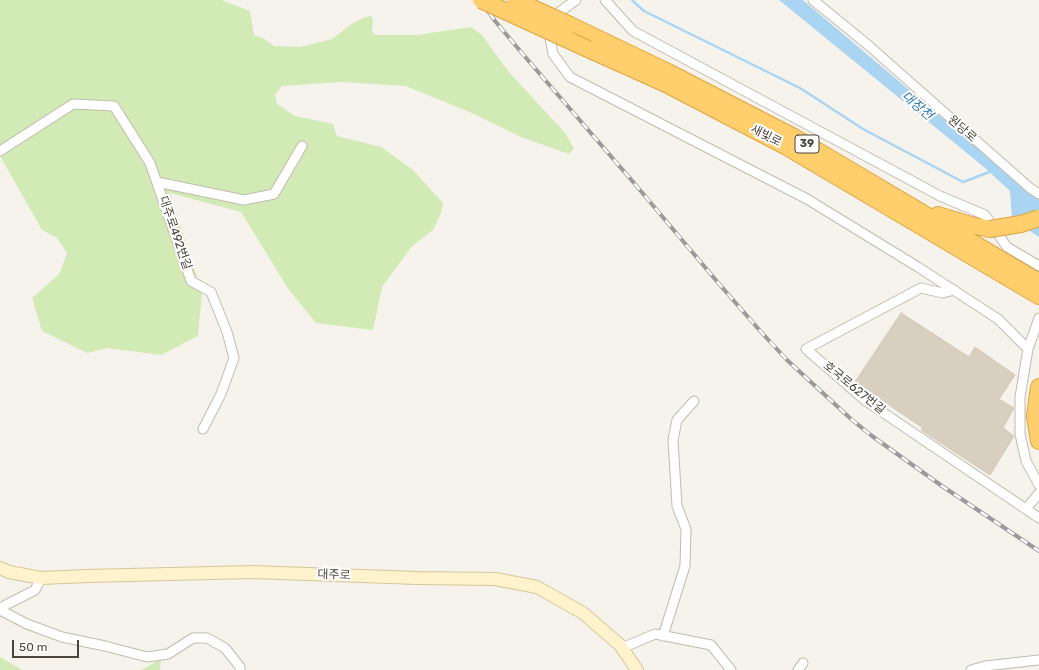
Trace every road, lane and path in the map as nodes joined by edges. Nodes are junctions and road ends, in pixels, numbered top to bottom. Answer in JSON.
{"nodes":[{"id":1,"x":481,"y":0,"type":"edge"},
{"id":2,"x":515,"y":0,"type":"edge"},
{"id":3,"x":576,"y":0,"type":"edge"},
{"id":4,"x":605,"y":0,"type":"edge"},
{"id":5,"x":813,"y":0,"type":"edge"},
{"id":6,"x":302,"y":146,"type":"dead end"},
{"id":7,"x":0,"y":151,"type":"edge"},
{"id":8,"x":157,"y":182,"type":"junction"},
{"id":9,"x":1039,"y":194,"type":"edge"},
{"id":10,"x":915,"y":208,"type":"junction"},
{"id":11,"x":1039,"y":218,"type":"edge"},
{"id":12,"x":1036,"y":283,"type":"edge"},
{"id":13,"x":954,"y":290,"type":"junction"},
{"id":14,"x":1039,"y":318,"type":"edge"},
{"id":15,"x":1028,"y":349,"type":"junction"},
{"id":16,"x":1039,"y":387,"type":"edge"},
{"id":17,"x":694,"y":401,"type":"dead end"},
{"id":18,"x":203,"y":429,"type":"dead end"},
{"id":19,"x":1039,"y":440,"type":"edge"},
{"id":20,"x":1039,"y":485,"type":"edge"},
{"id":21,"x":1039,"y":493,"type":"edge"},
{"id":22,"x":1026,"y":509,"type":"junction"},
{"id":23,"x":1039,"y":518,"type":"edge"},
{"id":24,"x":0,"y":568,"type":"edge"},
{"id":25,"x":41,"y":578,"type":"junction"},
{"id":26,"x":0,"y":609,"type":"edge"},
{"id":27,"x":662,"y":636,"type":"junction"},
{"id":28,"x":622,"y":648,"type":"junction"},
{"id":29,"x":1039,"y":660,"type":"edge"},
{"id":30,"x":240,"y":670,"type":"edge"},
{"id":31,"x":637,"y":670,"type":"edge"},
{"id":32,"x":731,"y":670,"type":"edge"},
{"id":33,"x":971,"y":670,"type":"edge"}],
"edges":[{"from":1,"to":12,"type":"highway","name":"새빛로","number":"39","bridge":true},
{"from":2,"to":10,"type":"highway","name":"새빛로","number":"39","bridge":true},
{"from":3,"to":13,"type":"street"},
{"from":4,"to":12,"type":"street"},
{"from":5,"to":9,"type":"street","name":"원당로"},
{"from":6,"to":8,"type":"street","name":"대주로492번길"},
{"from":7,"to":8,"type":"street","name":"대주로492번길"},
{"from":8,"to":18,"type":"street","name":"대주로492번길"},
{"from":10,"to":11,"type":"highway","bridge":true},
{"from":10,"to":12,"type":"highway","name":"새빛로","number":"39"},
{"from":13,"to":15,"type":"street"},
{"from":13,"to":22,"type":"street","name":"호국로627번길"},
{"from":14,"to":15,"type":"street"},
{"from":15,"to":20,"type":"street"},
{"from":16,"to":19,"type":"highway"},
{"from":17,"to":27,"type":"street"},
{"from":21,"to":22,"type":"street"},
{"from":22,"to":23,"type":"street","name":"호국로627번길"},
{"from":24,"to":25,"type":"street","name":"대주로"},
{"from":25,"to":26,"type":"street"},
{"from":25,"to":28,"type":"street","name":"대주로"},
{"from":26,"to":30,"type":"street"},
{"from":27,"to":28,"type":"street"},
{"from":27,"to":32,"type":"street"},
{"from":28,"to":31,"type":"street","name":"대주로"},
{"from":29,"to":33,"type":"street"}]}
